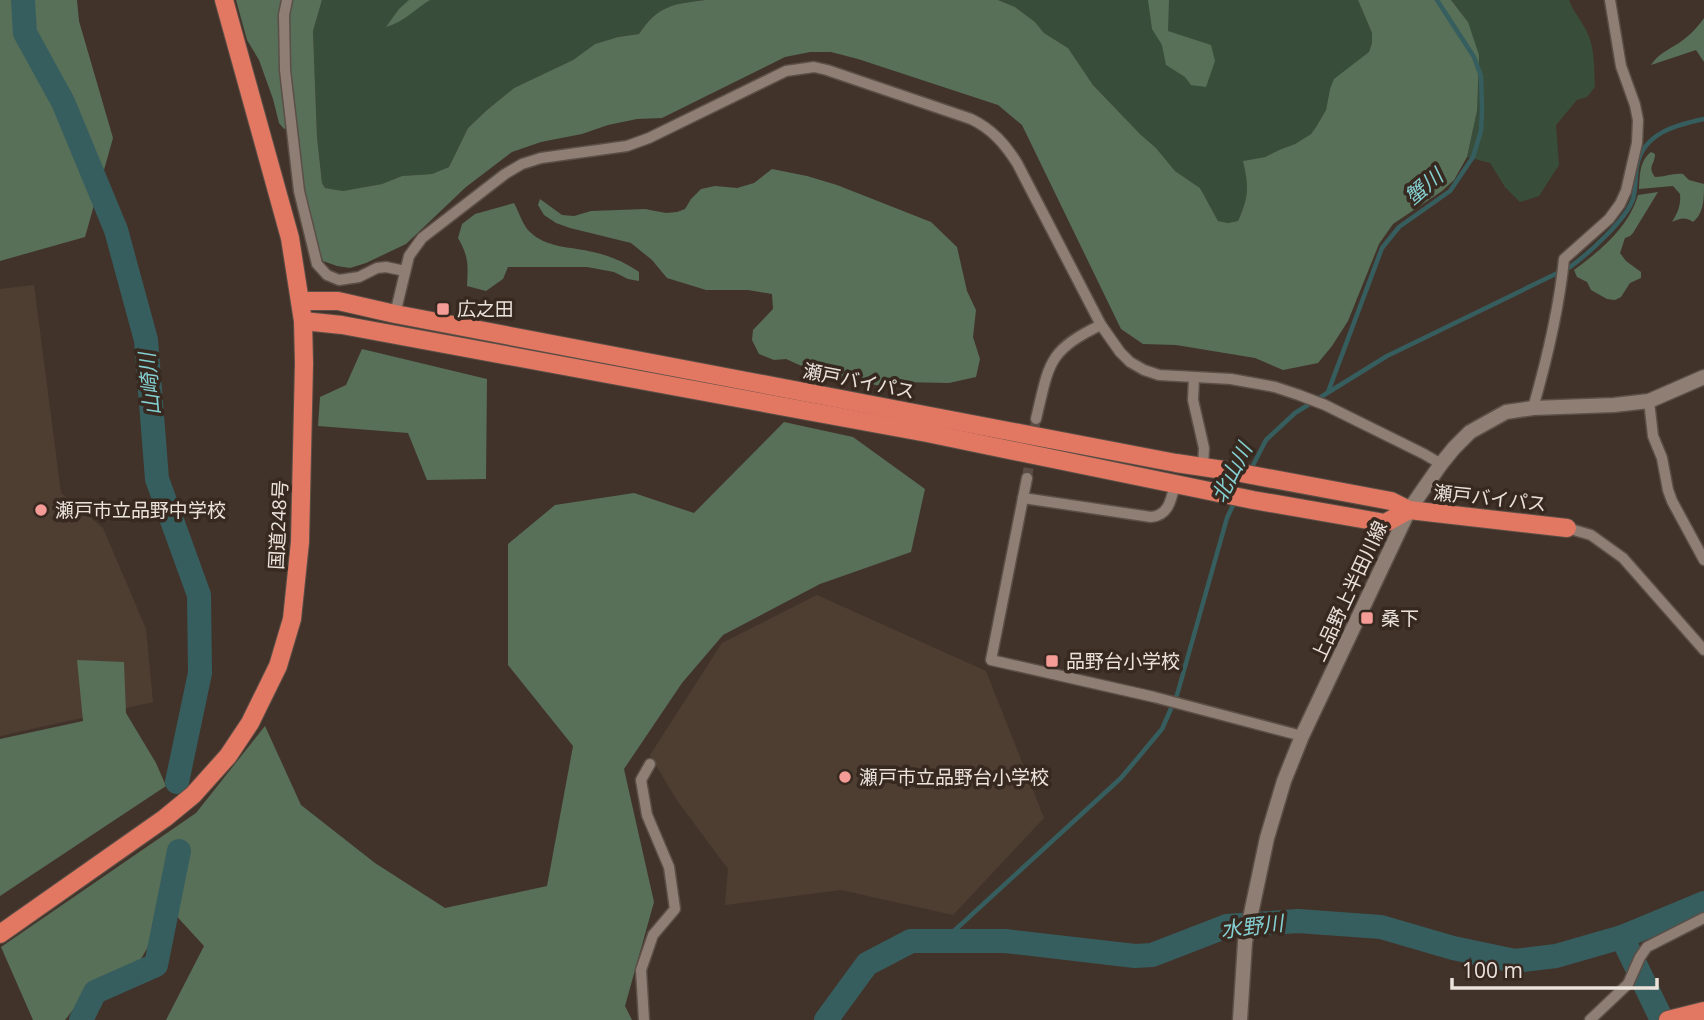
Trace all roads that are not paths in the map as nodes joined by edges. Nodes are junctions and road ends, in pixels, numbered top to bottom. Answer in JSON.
{"nodes":[{"id":1,"x":224,"y":0,"type":"edge"},
{"id":2,"x":287,"y":0,"type":"edge"},
{"id":3,"x":1610,"y":0,"type":"edge"},
{"id":4,"x":405,"y":271,"type":"junction"},
{"id":5,"x":300,"y":301,"type":"junction"},
{"id":6,"x":395,"y":314,"type":"junction"},
{"id":7,"x":303,"y":321,"type":"junction"},
{"id":8,"x":1101,"y":325,"type":"junction"},
{"id":9,"x":1704,"y":377,"type":"edge"},
{"id":10,"x":1194,"y":378,"type":"junction"},
{"id":11,"x":1649,"y":401,"type":"junction"},
{"id":12,"x":1533,"y":408,"type":"junction"},
{"id":13,"x":1036,"y":419,"type":"tunnel mouth"},
{"id":14,"x":1441,"y":464,"type":"junction"},
{"id":15,"x":1203,"y":467,"type":"junction"},
{"id":16,"x":1027,"y":478,"type":"tunnel mouth"},
{"id":17,"x":1175,"y":484,"type":"junction"},
{"id":18,"x":1023,"y":498,"type":"junction"},
{"id":19,"x":1409,"y":510,"type":"junction"},
{"id":20,"x":1567,"y":528,"type":"joint"},
{"id":21,"x":1704,"y":560,"type":"edge"},
{"id":22,"x":1704,"y":650,"type":"edge"},
{"id":23,"x":1302,"y":736,"type":"junction"},
{"id":24,"x":650,"y":764,"type":"dead end"},
{"id":25,"x":1704,"y":918,"type":"edge"},
{"id":26,"x":0,"y":934,"type":"edge"},
{"id":27,"x":1704,"y":1011,"type":"edge"},
{"id":28,"x":644,"y":1020,"type":"edge"},
{"id":29,"x":1240,"y":1020,"type":"edge"},
{"id":30,"x":1590,"y":1020,"type":"edge"},
{"id":31,"x":1671,"y":1020,"type":"edge"}],
"edges":[{"from":1,"to":5,"type":"highway","name":"国道248号"},
{"from":2,"to":4,"type":"street"},
{"from":3,"to":12,"type":"street"},
{"from":4,"to":6,"type":"street"},
{"from":4,"to":8,"type":"street"},
{"from":5,"to":6,"type":"highway","name":"瀬戸バイパス"},
{"from":5,"to":7,"type":"highway","name":"国道248号"},
{"from":6,"to":15,"type":"highway","name":"瀬戸バイパス"},
{"from":7,"to":17,"type":"highway","name":"瀬戸バイパス"},
{"from":7,"to":26,"type":"highway","name":"国道248号"},
{"from":8,"to":10,"type":"street"},
{"from":8,"to":13,"type":"street"},
{"from":9,"to":11,"type":"street","name":"上品野上半田川線"},
{"from":10,"to":14,"type":"street"},
{"from":10,"to":15,"type":"street"},
{"from":11,"to":12,"type":"street","name":"上品野上半田川線"},
{"from":11,"to":21,"type":"street"},
{"from":12,"to":14,"type":"street","name":"上品野上半田川線"},
{"from":14,"to":19,"type":"street","name":"上品野上半田川線"},
{"from":15,"to":19,"type":"highway","name":"瀬戸バイパス"},
{"from":16,"to":18,"type":"street"},
{"from":17,"to":18,"type":"street"},
{"from":17,"to":19,"type":"highway","name":"瀬戸バイパス"},
{"from":18,"to":23,"type":"street"},
{"from":19,"to":20,"type":"highway","name":"瀬戸バイパス"},
{"from":19,"to":23,"type":"street","name":"上品野上半田川線"},
{"from":20,"to":22,"type":"street"},
{"from":23,"to":29,"type":"street","name":"上品野上半田川線"},
{"from":24,"to":28,"type":"street"},
{"from":25,"to":30,"type":"street"},
{"from":27,"to":31,"type":"highway"}]}
